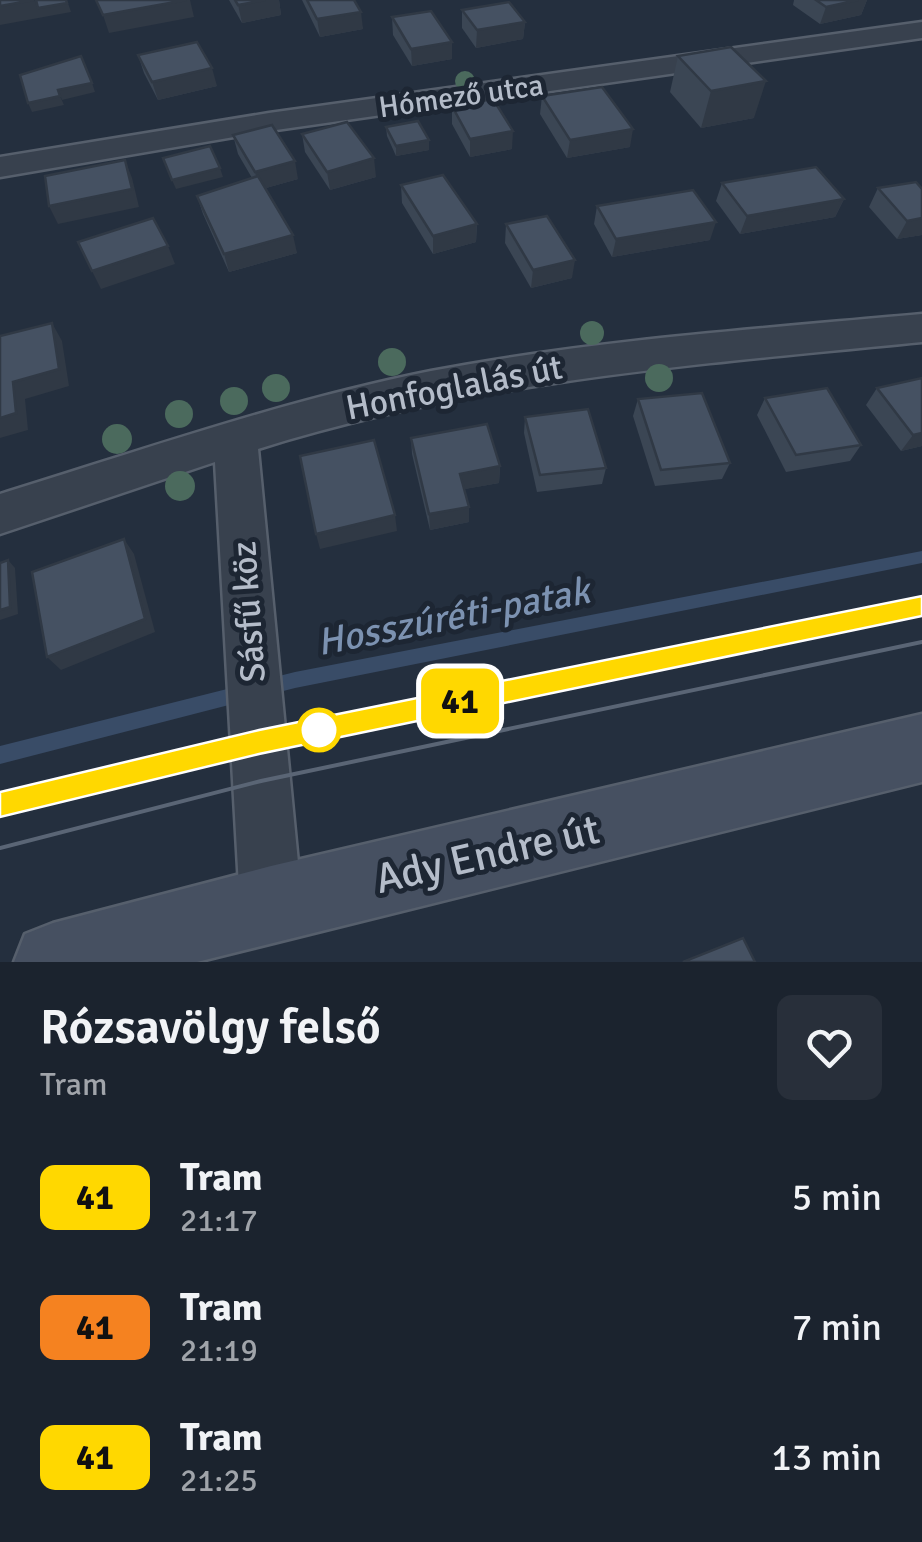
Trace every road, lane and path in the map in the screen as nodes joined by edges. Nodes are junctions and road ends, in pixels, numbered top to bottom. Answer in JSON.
{"nodes":[{"id":1,"x":922,"y":30,"type":"edge"},
{"id":2,"x":0,"y":167,"type":"edge"},
{"id":3,"x":922,"y":328,"type":"edge"},
{"id":4,"x":235,"y":440,"type":"junction"},
{"id":5,"x":0,"y":514,"type":"edge"},
{"id":6,"x":922,"y":748,"type":"edge"},
{"id":7,"x":271,"y":904,"type":"junction"},
{"id":8,"x":145,"y":950,"type":"edge"},
{"id":9,"x":53,"y":962,"type":"edge"}],
"edges":[{"from":1,"to":2,"type":"street","name":"Hómező utca"},
{"from":3,"to":4,"type":"street","name":"Honfoglalás út"},
{"from":4,"to":5,"type":"street","name":"Honfoglalás út"},
{"from":4,"to":7,"type":"street","name":"Sásfű köz"},
{"from":6,"to":7,"type":"street","name":"Ady Endre út"},
{"from":7,"to":8,"type":"street","name":"Ady Endre út"},
{"from":8,"to":9,"type":"street","name":"Ady Endre út"}]}
